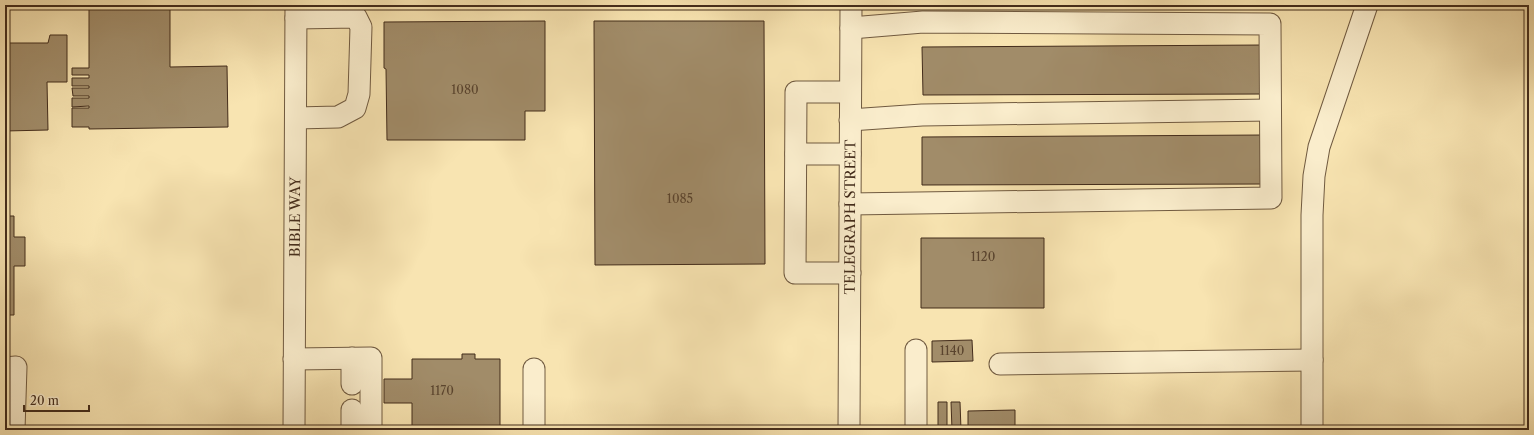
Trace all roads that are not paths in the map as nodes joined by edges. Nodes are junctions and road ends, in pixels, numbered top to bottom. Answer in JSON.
{"nodes":[{"id":1,"x":851,"y":5,"type":"edge"},
{"id":2,"x":1367,"y":5,"type":"edge"},
{"id":3,"x":296,"y":11,"type":"edge"},
{"id":4,"x":851,"y":28,"type":"junction"},
{"id":5,"x":850,"y":92,"type":"junction"},
{"id":6,"x":1270,"y":110,"type":"junction"},
{"id":7,"x":296,"y":118,"type":"junction"},
{"id":8,"x":850,"y":120,"type":"junction"},
{"id":9,"x":796,"y":154,"type":"junction"},
{"id":10,"x":850,"y":154,"type":"junction"},
{"id":11,"x":850,"y":204,"type":"junction"},
{"id":12,"x":850,"y":273,"type":"junction"},
{"id":13,"x":916,"y":350,"type":"dead end"},
{"id":14,"x":352,"y":358,"type":"junction"},
{"id":15,"x":294,"y":359,"type":"junction"},
{"id":16,"x":1312,"y":360,"type":"junction"},
{"id":17,"x":1000,"y":364,"type":"dead end"},
{"id":18,"x":5,"y":368,"type":"edge"},
{"id":19,"x":534,"y":369,"type":"dead end"},
{"id":20,"x":352,"y":384,"type":"dead end"},
{"id":21,"x":14,"y":430,"type":"edge"},
{"id":22,"x":294,"y":430,"type":"edge"},
{"id":23,"x":371,"y":430,"type":"edge"},
{"id":24,"x":534,"y":430,"type":"edge"},
{"id":25,"x":849,"y":430,"type":"edge"},
{"id":26,"x":916,"y":430,"type":"edge"},
{"id":27,"x":1312,"y":430,"type":"edge"}],
"edges":[{"from":1,"to":4,"type":"street","name":"TELEGRAPH STREET"},
{"from":2,"to":16,"type":"street"},
{"from":3,"to":7,"type":"street","name":"BIBLE WAY"},
{"from":3,"to":7,"type":"street"},
{"from":4,"to":5,"type":"street","name":"TELEGRAPH STREET"},
{"from":4,"to":6,"type":"street"},
{"from":5,"to":8,"type":"street","name":"TELEGRAPH STREET"},
{"from":5,"to":9,"type":"street"},
{"from":6,"to":8,"type":"street"},
{"from":6,"to":11,"type":"street"},
{"from":7,"to":15,"type":"street","name":"BIBLE WAY"},
{"from":8,"to":10,"type":"street","name":"TELEGRAPH STREET"},
{"from":9,"to":10,"type":"street"},
{"from":9,"to":12,"type":"street"},
{"from":10,"to":11,"type":"street","name":"TELEGRAPH STREET"},
{"from":11,"to":12,"type":"street","name":"TELEGRAPH STREET"},
{"from":12,"to":25,"type":"street","name":"TELEGRAPH STREET"},
{"from":13,"to":26,"type":"street"},
{"from":14,"to":15,"type":"street"},
{"from":14,"to":20,"type":"street"},
{"from":14,"to":23,"type":"street"},
{"from":15,"to":22,"type":"street","name":"BIBLE WAY"},
{"from":16,"to":17,"type":"street"},
{"from":16,"to":27,"type":"street"},
{"from":18,"to":21,"type":"street"},
{"from":19,"to":24,"type":"street"}]}
